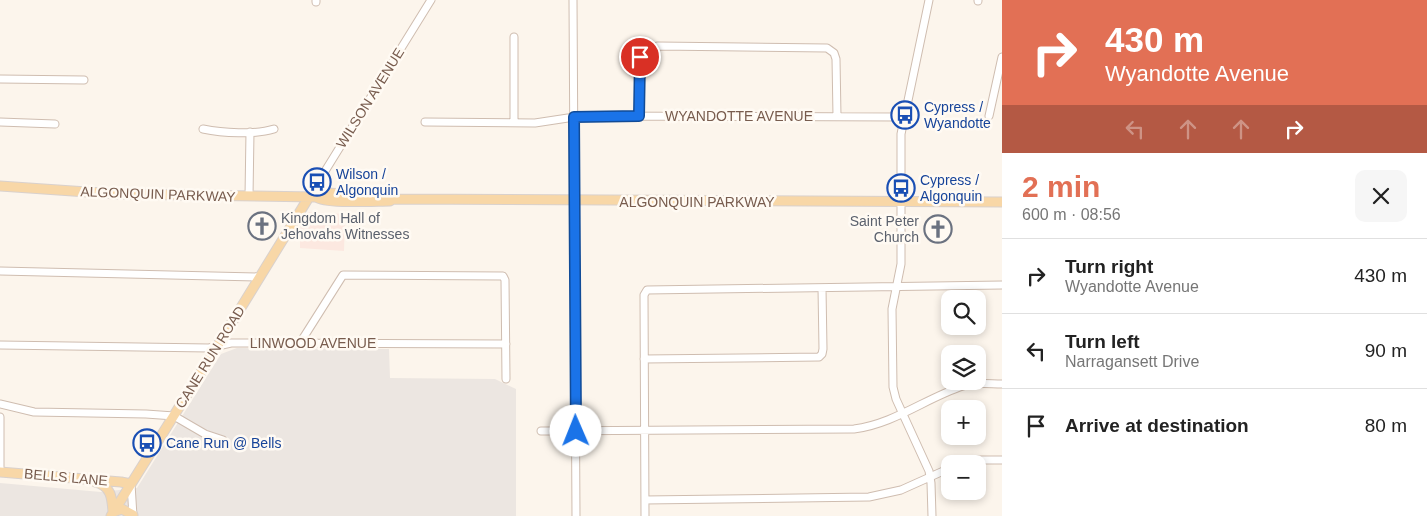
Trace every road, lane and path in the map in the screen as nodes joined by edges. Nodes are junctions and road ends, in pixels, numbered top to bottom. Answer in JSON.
{"nodes":[{"id":1,"x":431,"y":0,"type":"edge"},
{"id":2,"x":573,"y":0,"type":"edge"},
{"id":3,"x":929,"y":0,"type":"edge"},
{"id":4,"x":514,"y":37,"type":"dead end"},
{"id":5,"x":1002,"y":57,"type":"edge"},
{"id":6,"x":0,"y":80,"type":"edge"},
{"id":7,"x":84,"y":80,"type":"dead end"},
{"id":8,"x":639,"y":116,"type":"junction"},
{"id":9,"x":837,"y":116,"type":"junction"},
{"id":10,"x":989,"y":116,"type":"dead end"},
{"id":11,"x":574,"y":117,"type":"junction"},
{"id":12,"x":904,"y":118,"type":"junction"},
{"id":13,"x":0,"y":122,"type":"edge"},
{"id":14,"x":425,"y":122,"type":"dead end"},
{"id":15,"x":514,"y":123,"type":"junction"},
{"id":16,"x":55,"y":124,"type":"dead end"},
{"id":17,"x":203,"y":129,"type":"dead end"},
{"id":18,"x":274,"y":129,"type":"dead end"},
{"id":19,"x":250,"y":132,"type":"junction"},
{"id":20,"x":0,"y":186,"type":"edge"},
{"id":21,"x":249,"y":196,"type":"junction"},
{"id":22,"x":312,"y":197,"type":"junction"},
{"id":23,"x":574,"y":201,"type":"junction"},
{"id":24,"x":901,"y":202,"type":"junction"},
{"id":25,"x":1002,"y":202,"type":"edge"},
{"id":26,"x":0,"y":271,"type":"edge"},
{"id":27,"x":260,"y":277,"type":"junction"},
{"id":28,"x":1002,"y":285,"type":"edge"},
{"id":29,"x":897,"y":287,"type":"junction"},
{"id":30,"x":822,"y":288,"type":"junction"},
{"id":31,"x":300,"y":343,"type":"junction"},
{"id":32,"x":506,"y":344,"type":"junction"},
{"id":33,"x":0,"y":345,"type":"edge"},
{"id":34,"x":218,"y":345,"type":"junction"},
{"id":35,"x":644,"y":359,"type":"junction"},
{"id":36,"x":506,"y":379,"type":"dead end"},
{"id":37,"x":1002,"y":384,"type":"edge"},
{"id":38,"x":0,"y":404,"type":"edge"},
{"id":39,"x":903,"y":413,"type":"junction"},
{"id":40,"x":174,"y":416,"type":"junction"},
{"id":41,"x":0,"y":417,"type":"edge"},
{"id":42,"x":644,"y":430,"type":"junction"},
{"id":43,"x":541,"y":431,"type":"dead end"},
{"id":44,"x":576,"y":431,"type":"junction"},
{"id":45,"x":223,"y":440,"type":"dead end"},
{"id":46,"x":986,"y":460,"type":"edge"},
{"id":47,"x":1002,"y":460,"type":"edge"},
{"id":48,"x":0,"y":472,"type":"edge"},
{"id":49,"x":941,"y":472,"type":"edge"},
{"id":50,"x":930,"y":477,"type":"junction"},
{"id":51,"x":82,"y":478,"type":"junction"},
{"id":52,"x":131,"y":484,"type":"junction"},
{"id":53,"x":645,"y":500,"type":"junction"},
{"id":54,"x":112,"y":514,"type":"edge"},
{"id":55,"x":133,"y":516,"type":"edge"},
{"id":56,"x":576,"y":516,"type":"edge"},
{"id":57,"x":645,"y":516,"type":"edge"},
{"id":58,"x":932,"y":516,"type":"edge"}],
"edges":[{"from":1,"to":22,"type":"street","name":"WILSON AVENUE"},
{"from":2,"to":11,"type":"street"},
{"from":3,"to":12,"type":"street"},
{"from":4,"to":15,"type":"street"},
{"from":5,"to":10,"type":"street"},
{"from":6,"to":7,"type":"street"},
{"from":8,"to":9,"type":"street","name":"WYANDOTTE AVENUE"},
{"from":8,"to":9,"type":"street"},
{"from":8,"to":11,"type":"street","name":"WYANDOTTE AVENUE"},
{"from":9,"to":12,"type":"street","name":"WYANDOTTE AVENUE"},
{"from":11,"to":15,"type":"street","name":"WYANDOTTE AVENUE"},
{"from":11,"to":23,"type":"street"},
{"from":12,"to":24,"type":"street"},
{"from":13,"to":16,"type":"street"},
{"from":14,"to":15,"type":"street","name":"WYANDOTTE AVENUE"},
{"from":17,"to":19,"type":"street"},
{"from":18,"to":19,"type":"street"},
{"from":19,"to":21,"type":"street"},
{"from":20,"to":21,"type":"main road","name":"ALGONQUIN PARKWAY"},
{"from":21,"to":22,"type":"main road","name":"ALGONQUIN PARKWAY"},
{"from":22,"to":23,"type":"main road","name":"ALGONQUIN PARKWAY"},
{"from":22,"to":27,"type":"main road","name":"CANE RUN ROAD"},
{"from":23,"to":24,"type":"main road","name":"ALGONQUIN PARKWAY"},
{"from":23,"to":44,"type":"street"},
{"from":24,"to":25,"type":"main road","name":"ALGONQUIN PARKWAY"},
{"from":24,"to":29,"type":"street"},
{"from":26,"to":27,"type":"street"},
{"from":27,"to":34,"type":"main road","name":"CANE RUN ROAD"},
{"from":28,"to":29,"type":"street"},
{"from":29,"to":30,"type":"street"},
{"from":29,"to":39,"type":"street"},
{"from":30,"to":35,"type":"street"},
{"from":30,"to":35,"type":"street"},
{"from":31,"to":32,"type":"street","name":"LINWOOD AVENUE"},
{"from":31,"to":32,"type":"street"},
{"from":31,"to":34,"type":"street","name":"LINWOOD AVENUE"},
{"from":32,"to":36,"type":"street"},
{"from":33,"to":34,"type":"street","name":"LINWOOD AVENUE"},
{"from":34,"to":40,"type":"main road","name":"CANE RUN ROAD"},
{"from":35,"to":42,"type":"street"},
{"from":37,"to":39,"type":"street"},
{"from":38,"to":40,"type":"street"},
{"from":39,"to":42,"type":"street"},
{"from":39,"to":50,"type":"street"},
{"from":40,"to":45,"type":"street"},
{"from":40,"to":52,"type":"main road","name":"CANE RUN ROAD"},
{"from":41,"to":48,"type":"street"},
{"from":42,"to":44,"type":"street"},
{"from":42,"to":53,"type":"street"},
{"from":43,"to":44,"type":"street"},
{"from":44,"to":56,"type":"street"},
{"from":46,"to":47,"type":"street"},
{"from":48,"to":51,"type":"main road","name":"BELLS LANE"},
{"from":49,"to":50,"type":"street"},
{"from":50,"to":53,"type":"street"},
{"from":50,"to":58,"type":"street"},
{"from":51,"to":52,"type":"main road","name":"BELLS LANE"},
{"from":51,"to":54,"type":"main road"},
{"from":52,"to":54,"type":"main road","name":"CANE RUN ROAD"},
{"from":52,"to":55,"type":"street"},
{"from":53,"to":57,"type":"street"},
{"from":54,"to":55,"type":"main road"}]}
